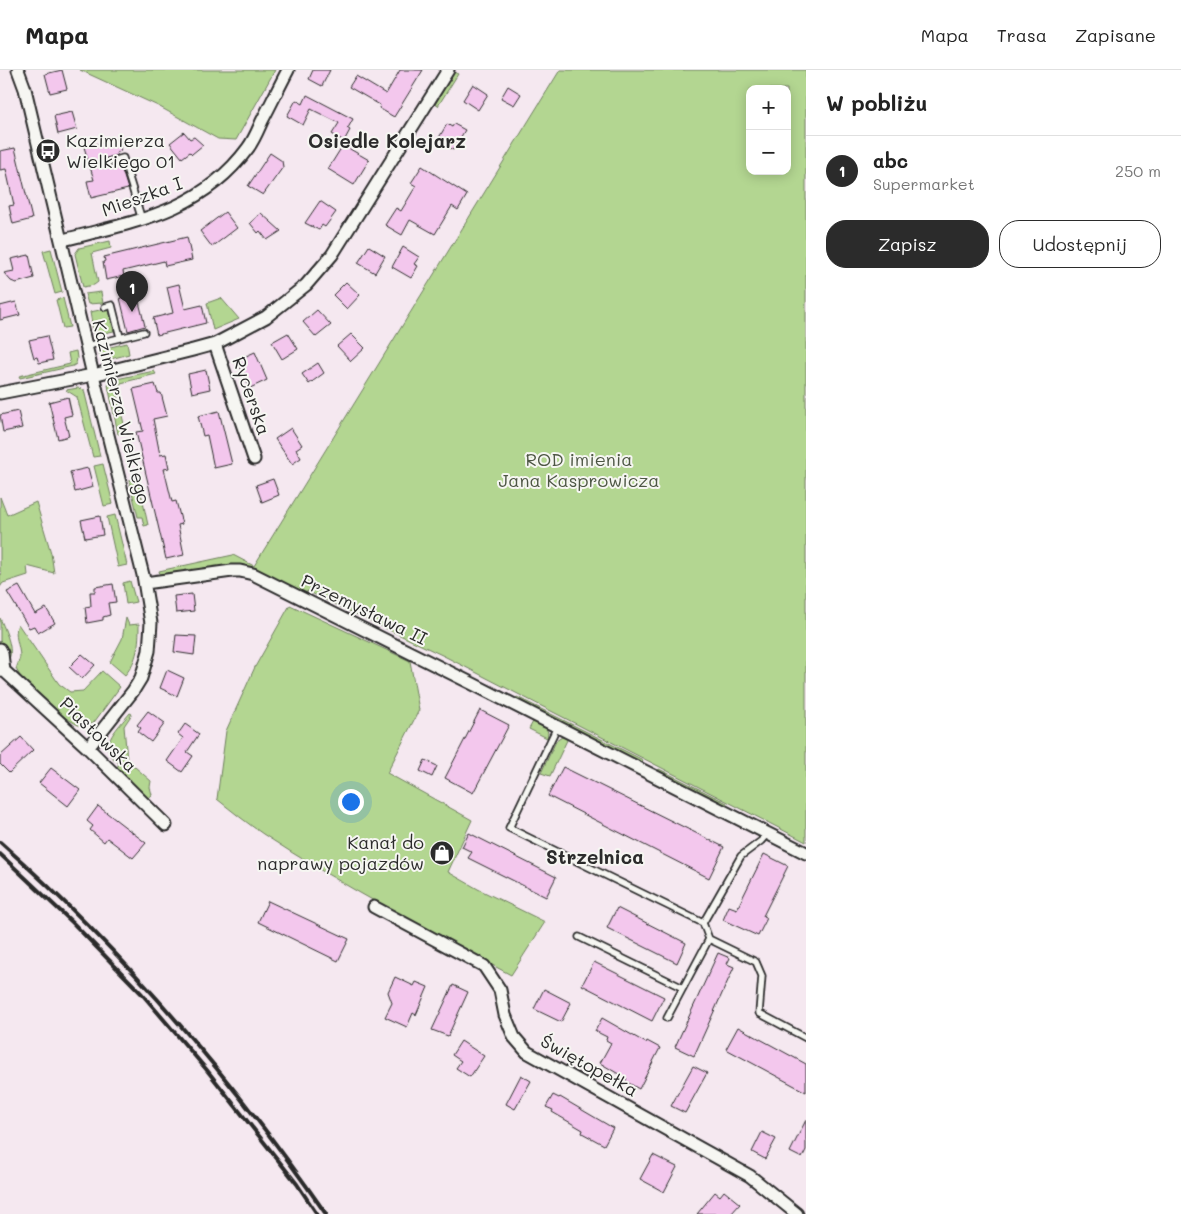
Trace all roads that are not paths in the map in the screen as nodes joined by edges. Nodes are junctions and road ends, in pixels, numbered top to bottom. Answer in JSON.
{"nodes":[{"id":1,"x":18,"y":70,"type":"edge"},
{"id":2,"x":288,"y":70,"type":"edge"},
{"id":3,"x":448,"y":70,"type":"edge"},
{"id":4,"x":106,"y":163,"type":"dead end"},
{"id":5,"x":142,"y":220,"type":"junction"},
{"id":6,"x":62,"y":240,"type":"junction"},
{"id":7,"x":105,"y":307,"type":"dead end"},
{"id":8,"x":144,"y":332,"type":"dead end"},
{"id":9,"x":120,"y":338,"type":"junction"},
{"id":10,"x":215,"y":344,"type":"junction"},
{"id":11,"x":87,"y":346,"type":"junction"},
{"id":12,"x":93,"y":375,"type":"junction"},
{"id":13,"x":0,"y":393,"type":"edge"},
{"id":14,"x":254,"y":459,"type":"dead end"},
{"id":15,"x":145,"y":582,"type":"junction"},
{"id":16,"x":0,"y":649,"type":"edge"},
{"id":17,"x":2,"y":669,"type":"edge"},
{"id":18,"x":557,"y":727,"type":"junction"},
{"id":19,"x":88,"y":748,"type":"junction"},
{"id":20,"x":166,"y":825,"type":"dead end"},
{"id":21,"x":767,"y":834,"type":"junction"},
{"id":22,"x":806,"y":853,"type":"edge"},
{"id":23,"x":374,"y":907,"type":"dead end"},
{"id":24,"x":703,"y":923,"type":"junction"},
{"id":25,"x":579,"y":937,"type":"dead end"},
{"id":26,"x":709,"y":939,"type":"junction"},
{"id":27,"x":683,"y":988,"type":"junction"},
{"id":28,"x":667,"y":1018,"type":"dead end"},
{"id":29,"x":806,"y":1038,"type":"edge"},
{"id":30,"x":797,"y":1214,"type":"edge"}],
"edges":[{"from":1,"to":6,"type":"street","name":"Kazimierza Wielkiego"},
{"from":2,"to":5,"type":"street","name":"Mieszka I"},
{"from":3,"to":10,"type":"street"},
{"from":4,"to":5,"type":"lane"},
{"from":5,"to":6,"type":"street","name":"Mieszka I"},
{"from":6,"to":11,"type":"street","name":"Kazimierza Wielkiego"},
{"from":7,"to":9,"type":"lane"},
{"from":8,"to":9,"type":"lane"},
{"from":9,"to":11,"type":"lane"},
{"from":10,"to":12,"type":"street"},
{"from":10,"to":14,"type":"street","name":"Rycerska"},
{"from":11,"to":12,"type":"street","name":"Kazimierza Wielkiego"},
{"from":12,"to":13,"type":"street"},
{"from":12,"to":15,"type":"street","name":"Kazimierza Wielkiego"},
{"from":15,"to":18,"type":"street","name":"Przemysława II"},
{"from":15,"to":19,"type":"street","name":"Kazimierza Wielkiego"},
{"from":16,"to":17,"type":"street","name":"Piastowska"},
{"from":17,"to":19,"type":"street","name":"Piastowska"},
{"from":18,"to":21,"type":"street","name":"Przemysława II"},
{"from":18,"to":24,"type":"lane"},
{"from":19,"to":20,"type":"street","name":"Piastowska"},
{"from":21,"to":22,"type":"street","name":"Przemysława II"},
{"from":21,"to":24,"type":"lane"},
{"from":23,"to":30,"type":"street","name":"Świętopełka"},
{"from":24,"to":26,"type":"lane"},
{"from":25,"to":27,"type":"lane"},
{"from":26,"to":27,"type":"lane"},
{"from":26,"to":29,"type":"lane"},
{"from":27,"to":28,"type":"lane"}]}
